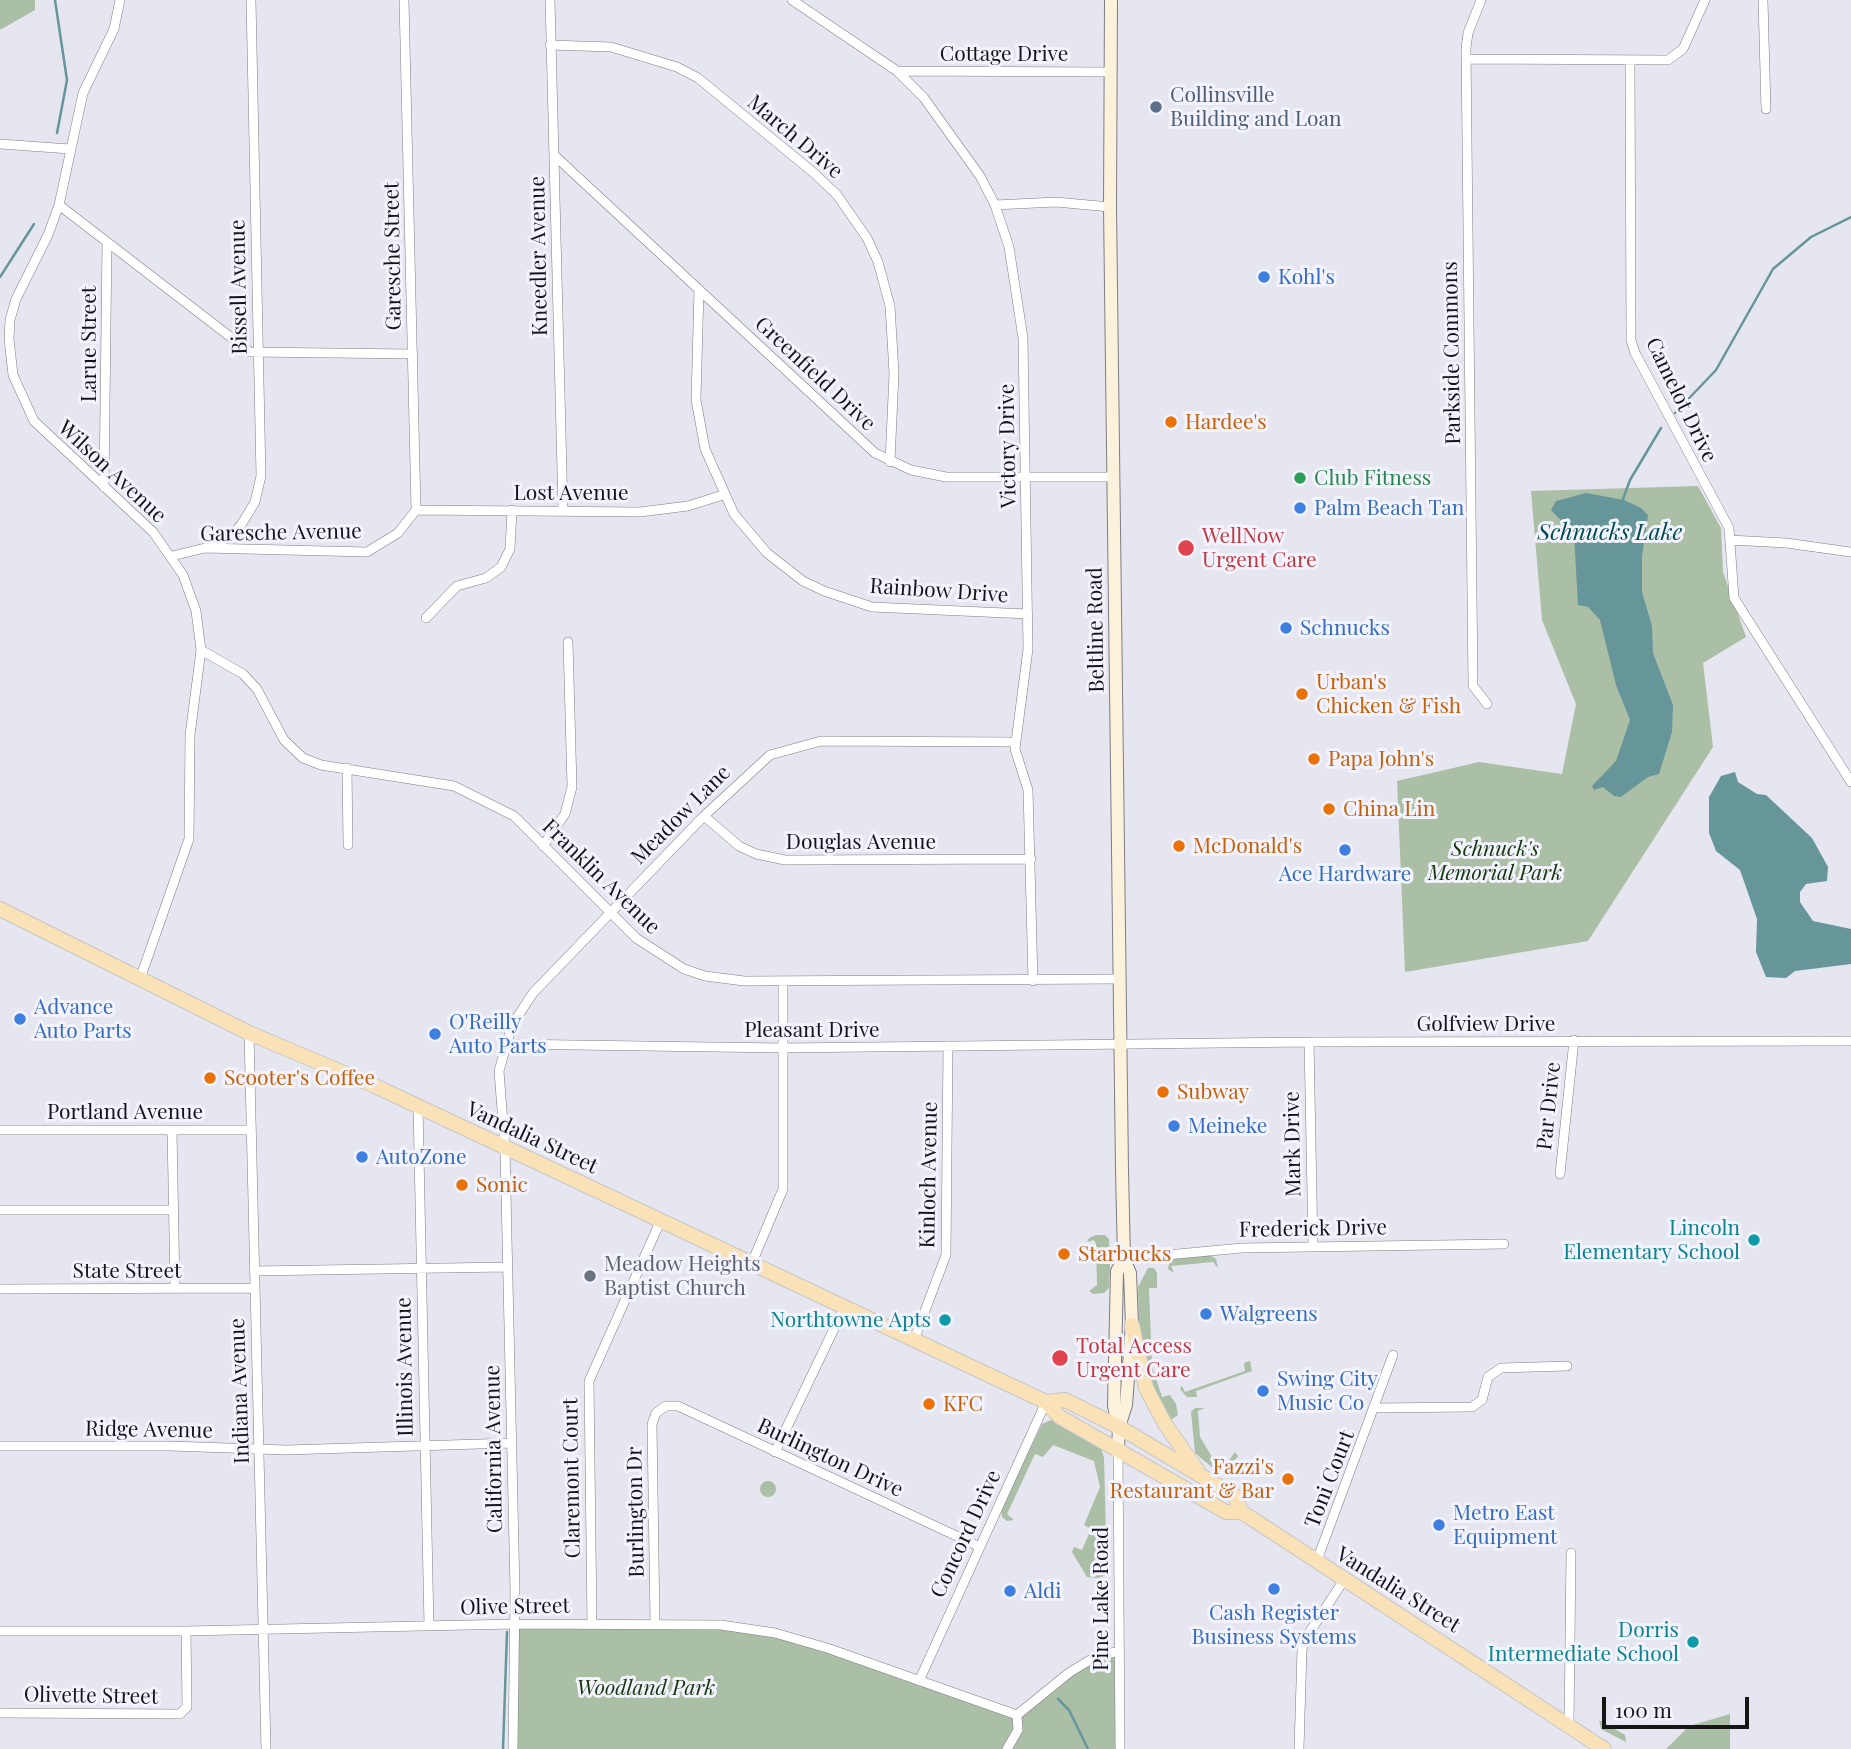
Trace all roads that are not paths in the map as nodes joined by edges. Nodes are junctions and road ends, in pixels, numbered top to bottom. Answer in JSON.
{"nodes":[{"id":1,"x":120,"y":0,"type":"edge"},
{"id":2,"x":251,"y":0,"type":"edge"},
{"id":3,"x":404,"y":0,"type":"edge"},
{"id":4,"x":550,"y":0,"type":"edge"},
{"id":5,"x":792,"y":0,"type":"edge"},
{"id":6,"x":1111,"y":0,"type":"edge"},
{"id":7,"x":1481,"y":0,"type":"edge"},
{"id":8,"x":1705,"y":0,"type":"edge"},
{"id":9,"x":1763,"y":0,"type":"edge"},
{"id":10,"x":550,"y":44,"type":"junction"},
{"id":11,"x":1467,"y":59,"type":"junction"},
{"id":12,"x":1630,"y":60,"type":"junction"},
{"id":13,"x":897,"y":71,"type":"junction"},
{"id":14,"x":1110,"y":72,"type":"junction"},
{"id":15,"x":1766,"y":109,"type":"dead end"},
{"id":16,"x":0,"y":144,"type":"edge"},
{"id":17,"x":70,"y":149,"type":"junction"},
{"id":18,"x":554,"y":155,"type":"junction"},
{"id":19,"x":59,"y":205,"type":"junction"},
{"id":20,"x":995,"y":205,"type":"junction"},
{"id":21,"x":1110,"y":207,"type":"junction"},
{"id":22,"x":107,"y":243,"type":"junction"},
{"id":23,"x":699,"y":289,"type":"junction"},
{"id":24,"x":0,"y":309,"type":"edge"},
{"id":25,"x":11,"y":315,"type":"junction"},
{"id":26,"x":258,"y":355,"type":"junction"},
{"id":27,"x":413,"y":355,"type":"junction"},
{"id":28,"x":890,"y":462,"type":"junction"},
{"id":29,"x":1113,"y":477,"type":"junction"},
{"id":30,"x":1026,"y":479,"type":"junction"},
{"id":31,"x":104,"y":487,"type":"junction"},
{"id":32,"x":723,"y":495,"type":"junction"},
{"id":33,"x":416,"y":510,"type":"junction"},
{"id":34,"x":512,"y":510,"type":"junction"},
{"id":35,"x":563,"y":510,"type":"junction"},
{"id":36,"x":1730,"y":540,"type":"junction"},
{"id":37,"x":205,"y":548,"type":"junction"},
{"id":38,"x":1851,"y":552,"type":"edge"},
{"id":39,"x":172,"y":556,"type":"junction"},
{"id":40,"x":1028,"y":614,"type":"junction"},
{"id":41,"x":426,"y":618,"type":"dead end"},
{"id":42,"x":568,"y":642,"type":"dead end"},
{"id":43,"x":201,"y":650,"type":"junction"},
{"id":44,"x":1487,"y":704,"type":"dead end"},
{"id":45,"x":1015,"y":742,"type":"junction"},
{"id":46,"x":347,"y":768,"type":"junction"},
{"id":47,"x":1851,"y":782,"type":"edge"},
{"id":48,"x":704,"y":816,"type":"junction"},
{"id":49,"x":348,"y":845,"type":"dead end"},
{"id":50,"x":543,"y":846,"type":"junction"},
{"id":51,"x":1031,"y":859,"type":"junction"},
{"id":52,"x":0,"y":909,"type":"edge"},
{"id":53,"x":609,"y":912,"type":"junction"},
{"id":54,"x":140,"y":979,"type":"junction"},
{"id":55,"x":1120,"y":979,"type":"junction"},
{"id":56,"x":1033,"y":981,"type":"junction"},
{"id":57,"x":783,"y":982,"type":"junction"},
{"id":58,"x":249,"y":1033,"type":"junction"},
{"id":59,"x":1574,"y":1040,"type":"junction"},
{"id":60,"x":1851,"y":1041,"type":"edge"},
{"id":61,"x":1308,"y":1042,"type":"junction"},
{"id":62,"x":1120,"y":1043,"type":"junction"},
{"id":63,"x":505,"y":1044,"type":"junction"},
{"id":64,"x":948,"y":1046,"type":"junction"},
{"id":65,"x":783,"y":1048,"type":"junction"},
{"id":66,"x":418,"y":1107,"type":"junction"},
{"id":67,"x":0,"y":1130,"type":"edge"},
{"id":68,"x":172,"y":1130,"type":"junction"},
{"id":69,"x":251,"y":1130,"type":"junction"},
{"id":70,"x":505,"y":1149,"type":"junction"},
{"id":71,"x":1560,"y":1174,"type":"dead end"},
{"id":72,"x":0,"y":1210,"type":"edge"},
{"id":73,"x":173,"y":1210,"type":"junction"},
{"id":74,"x":660,"y":1222,"type":"junction"},
{"id":75,"x":1504,"y":1244,"type":"dead end"},
{"id":76,"x":1313,"y":1245,"type":"junction"},
{"id":77,"x":1124,"y":1259,"type":"junction"},
{"id":78,"x":751,"y":1265,"type":"junction"},
{"id":79,"x":508,"y":1267,"type":"junction"},
{"id":80,"x":421,"y":1268,"type":"junction"},
{"id":81,"x":254,"y":1271,"type":"junction"},
{"id":82,"x":254,"y":1288,"type":"junction"},
{"id":83,"x":0,"y":1289,"type":"edge"},
{"id":84,"x":175,"y":1289,"type":"junction"},
{"id":85,"x":844,"y":1308,"type":"junction"},
{"id":86,"x":1132,"y":1325,"type":"junction"},
{"id":87,"x":914,"y":1340,"type":"junction"},
{"id":88,"x":1393,"y":1355,"type":"dead end"},
{"id":89,"x":1567,"y":1366,"type":"dead end"},
{"id":90,"x":1046,"y":1402,"type":"junction"},
{"id":91,"x":666,"y":1406,"type":"joint"},
{"id":92,"x":1375,"y":1408,"type":"junction"},
{"id":93,"x":1119,"y":1427,"type":"junction"},
{"id":94,"x":512,"y":1443,"type":"junction"},
{"id":95,"x":0,"y":1446,"type":"edge"},
{"id":96,"x":424,"y":1448,"type":"junction"},
{"id":97,"x":1118,"y":1448,"type":"junction"},
{"id":98,"x":259,"y":1449,"type":"junction"},
{"id":99,"x":775,"y":1452,"type":"junction"},
{"id":100,"x":1202,"y":1477,"type":"junction"},
{"id":101,"x":1241,"y":1512,"type":"junction"},
{"id":102,"x":978,"y":1546,"type":"junction"},
{"id":103,"x":1571,"y":1553,"type":"dead end"},
{"id":104,"x":1316,"y":1563,"type":"junction"},
{"id":105,"x":1344,"y":1580,"type":"junction"},
{"id":106,"x":592,"y":1623,"type":"junction"},
{"id":107,"x":655,"y":1623,"type":"junction"},
{"id":108,"x":516,"y":1624,"type":"junction"},
{"id":109,"x":429,"y":1626,"type":"junction"},
{"id":110,"x":264,"y":1630,"type":"junction"},
{"id":111,"x":0,"y":1631,"type":"edge"},
{"id":112,"x":186,"y":1631,"type":"junction"},
{"id":113,"x":1119,"y":1652,"type":"junction"},
{"id":114,"x":919,"y":1681,"type":"junction"},
{"id":115,"x":0,"y":1713,"type":"edge"},
{"id":116,"x":1017,"y":1716,"type":"junction"},
{"id":117,"x":1569,"y":1726,"type":"junction"},
{"id":118,"x":267,"y":1749,"type":"edge"},
{"id":119,"x":513,"y":1749,"type":"edge"},
{"id":120,"x":1007,"y":1749,"type":"edge"},
{"id":121,"x":1120,"y":1749,"type":"edge"},
{"id":122,"x":1298,"y":1749,"type":"edge"},
{"id":123,"x":1604,"y":1749,"type":"edge"}],
"edges":[{"from":1,"to":17,"type":"street","name":"Wilson Avenue"},
{"from":2,"to":26,"type":"street","name":"Bissell Avenue"},
{"from":3,"to":27,"type":"street","name":"Garesche Street"},
{"from":4,"to":10,"type":"street","name":"Kneedler Avenue"},
{"from":5,"to":13,"type":"street","name":"Victory Drive"},
{"from":6,"to":14,"type":"main road","name":"Beltline Road"},
{"from":7,"to":11,"type":"street","name":"Parkside Commons"},
{"from":8,"to":12,"type":"street"},
{"from":9,"to":15,"type":"street"},
{"from":10,"to":18,"type":"street","name":"Kneedler Avenue"},
{"from":10,"to":28,"type":"street","name":"March Drive"},
{"from":11,"to":12,"type":"street"},
{"from":11,"to":44,"type":"street","name":"Parkside Commons"},
{"from":12,"to":36,"type":"street","name":"Camelot Drive"},
{"from":13,"to":14,"type":"street","name":"Cottage Drive"},
{"from":13,"to":20,"type":"street","name":"Victory Drive"},
{"from":14,"to":21,"type":"main road","name":"Beltline Road"},
{"from":16,"to":17,"type":"street"},
{"from":17,"to":19,"type":"street","name":"Wilson Avenue"},
{"from":18,"to":23,"type":"street","name":"Greenfield Drive"},
{"from":18,"to":35,"type":"street","name":"Kneedler Avenue"},
{"from":19,"to":22,"type":"street"},
{"from":19,"to":25,"type":"street","name":"Wilson Avenue"},
{"from":20,"to":21,"type":"street"},
{"from":20,"to":30,"type":"street","name":"Victory Drive"},
{"from":21,"to":29,"type":"main road","name":"Beltline Road"},
{"from":22,"to":26,"type":"street"},
{"from":22,"to":31,"type":"street","name":"Larue Street"},
{"from":23,"to":28,"type":"street","name":"Greenfield Drive"},
{"from":23,"to":32,"type":"street","name":"Rainbow Drive"},
{"from":24,"to":25,"type":"street"},
{"from":25,"to":31,"type":"street","name":"Wilson Avenue"},
{"from":26,"to":27,"type":"street"},
{"from":26,"to":37,"type":"street","name":"Bissell Avenue"},
{"from":27,"to":33,"type":"street","name":"Garesche Street"},
{"from":28,"to":30,"type":"street","name":"Greenfield Drive"},
{"from":29,"to":30,"type":"street","name":"Greenfield Drive"},
{"from":29,"to":55,"type":"main road","name":"Beltline Road"},
{"from":30,"to":40,"type":"street","name":"Victory Drive"},
{"from":31,"to":39,"type":"street","name":"Wilson Avenue"},
{"from":32,"to":35,"type":"street","name":"Lost Avenue"},
{"from":32,"to":40,"type":"street","name":"Rainbow Drive"},
{"from":33,"to":34,"type":"street","name":"Lost Avenue"},
{"from":33,"to":37,"type":"street","name":"Garesche Avenue"},
{"from":34,"to":35,"type":"street","name":"Lost Avenue"},
{"from":34,"to":41,"type":"street"},
{"from":36,"to":38,"type":"street"},
{"from":36,"to":47,"type":"street","name":"Camelot Drive"},
{"from":37,"to":39,"type":"street","name":"Garesche Avenue"},
{"from":39,"to":43,"type":"street","name":"Wilson Avenue"},
{"from":40,"to":45,"type":"street","name":"Victory Drive"},
{"from":42,"to":50,"type":"street"},
{"from":43,"to":46,"type":"street","name":"Franklin Avenue"},
{"from":43,"to":54,"type":"street","name":"Wilson Avenue"},
{"from":45,"to":48,"type":"street","name":"Meadow Lane"},
{"from":45,"to":51,"type":"street","name":"Victory Drive"},
{"from":46,"to":49,"type":"street"},
{"from":46,"to":50,"type":"street","name":"Franklin Avenue"},
{"from":48,"to":51,"type":"street","name":"Douglas Avenue"},
{"from":48,"to":53,"type":"street","name":"Meadow Lane"},
{"from":50,"to":53,"type":"street","name":"Franklin Avenue"},
{"from":51,"to":56,"type":"street","name":"Victory Drive"},
{"from":52,"to":54,"type":"main road","name":"Vandalia Street"},
{"from":53,"to":57,"type":"street","name":"Franklin Avenue"},
{"from":53,"to":63,"type":"street","name":"Meadow Lane"},
{"from":54,"to":58,"type":"main road","name":"Vandalia Street"},
{"from":55,"to":56,"type":"street","name":"Franklin Avenue"},
{"from":55,"to":62,"type":"main road","name":"Beltline Road"},
{"from":56,"to":57,"type":"street","name":"Franklin Avenue"},
{"from":57,"to":65,"type":"street"},
{"from":58,"to":66,"type":"main road","name":"Vandalia Street"},
{"from":58,"to":69,"type":"street","name":"Indiana Avenue"},
{"from":59,"to":60,"type":"street","name":"Golfview Drive"},
{"from":59,"to":61,"type":"street","name":"Golfview Drive"},
{"from":59,"to":71,"type":"street","name":"Par Drive"},
{"from":61,"to":62,"type":"street","name":"Golfview Drive"},
{"from":61,"to":76,"type":"street","name":"Mark Drive"},
{"from":62,"to":64,"type":"street","name":"Pleasant Drive"},
{"from":62,"to":77,"type":"main road","name":"Beltline Road"},
{"from":63,"to":65,"type":"street","name":"Pleasant Drive"},
{"from":63,"to":70,"type":"street","name":"Meadow Lane"},
{"from":64,"to":65,"type":"street","name":"Pleasant Drive"},
{"from":64,"to":87,"type":"street","name":"Kinloch Avenue"},
{"from":65,"to":78,"type":"street"},
{"from":66,"to":70,"type":"main road","name":"Vandalia Street"},
{"from":66,"to":80,"type":"street","name":"Illinois Avenue"},
{"from":67,"to":68,"type":"street","name":"Portland Avenue"},
{"from":68,"to":69,"type":"street","name":"Portland Avenue"},
{"from":68,"to":73,"type":"street"},
{"from":69,"to":81,"type":"street","name":"Indiana Avenue"},
{"from":70,"to":74,"type":"main road","name":"Vandalia Street"},
{"from":70,"to":79,"type":"street","name":"California Avenue"},
{"from":72,"to":73,"type":"street"},
{"from":73,"to":84,"type":"street"},
{"from":74,"to":78,"type":"main road","name":"Vandalia Street"},
{"from":74,"to":106,"type":"street","name":"Claremont Court"},
{"from":75,"to":76,"type":"street","name":"Frederick Drive"},
{"from":76,"to":77,"type":"street","name":"Frederick Drive"},
{"from":77,"to":86,"type":"main road","name":"Beltline Road"},
{"from":77,"to":93,"type":"main road","name":"Beltline Road"},
{"from":78,"to":85,"type":"main road","name":"Vandalia Street"},
{"from":79,"to":80,"type":"street"},
{"from":79,"to":94,"type":"street","name":"California Avenue"},
{"from":80,"to":81,"type":"street"},
{"from":80,"to":96,"type":"street","name":"Illinois Avenue"},
{"from":81,"to":82,"type":"street","name":"Indiana Avenue"},
{"from":82,"to":84,"type":"street","name":"State Street"},
{"from":82,"to":98,"type":"street","name":"Indiana Avenue"},
{"from":83,"to":84,"type":"street","name":"State Street"},
{"from":85,"to":87,"type":"main road","name":"Vandalia Street"},
{"from":85,"to":99,"type":"street"},
{"from":86,"to":93,"type":"main road","name":"Beltline Road"},
{"from":86,"to":100,"type":"main road"},
{"from":87,"to":90,"type":"main road","name":"Vandalia Street"},
{"from":88,"to":92,"type":"street","name":"Toni Court"},
{"from":89,"to":92,"type":"street","name":"Toni Court"},
{"from":90,"to":93,"type":"main road","name":"Vandalia Street"},
{"from":90,"to":97,"type":"main road","name":"Vandalia Street"},
{"from":90,"to":102,"type":"street","name":"Concord Drive"},
{"from":91,"to":99,"type":"street","name":"Burlington Drive"},
{"from":91,"to":107,"type":"street","name":"Burlington Dr"},
{"from":92,"to":104,"type":"street","name":"Toni Court"},
{"from":93,"to":97,"type":"main road","name":"Beltline Road"},
{"from":93,"to":100,"type":"main road","name":"Vandalia Street"},
{"from":94,"to":96,"type":"street","name":"Ridge Avenue"},
{"from":94,"to":108,"type":"street","name":"California Avenue"},
{"from":95,"to":98,"type":"street","name":"Ridge Avenue"},
{"from":96,"to":98,"type":"street","name":"Ridge Avenue"},
{"from":96,"to":109,"type":"street","name":"Illinois Avenue"},
{"from":97,"to":101,"type":"main road","name":"Vandalia Street"},
{"from":97,"to":113,"type":"street","name":"Pine Lake Road"},
{"from":98,"to":110,"type":"street","name":"Indiana Avenue"},
{"from":99,"to":102,"type":"street","name":"Burlington Drive"},
{"from":100,"to":101,"type":"main road","name":"Vandalia Street"},
{"from":101,"to":104,"type":"main road","name":"Vandalia Street"},
{"from":102,"to":114,"type":"street","name":"Concord Drive"},
{"from":103,"to":117,"type":"street"},
{"from":104,"to":105,"type":"main road","name":"Vandalia Street"},
{"from":105,"to":117,"type":"main road","name":"Vandalia Street"},
{"from":105,"to":122,"type":"street"},
{"from":106,"to":107,"type":"street","name":"Olive Street"},
{"from":106,"to":108,"type":"street","name":"Olive Street"},
{"from":107,"to":114,"type":"street","name":"Olive Street"},
{"from":108,"to":109,"type":"street","name":"Olive Street"},
{"from":108,"to":119,"type":"street","name":"California Avenue"},
{"from":109,"to":110,"type":"street","name":"Olive Street"},
{"from":110,"to":112,"type":"street","name":"Olive Street"},
{"from":110,"to":118,"type":"street","name":"Indiana Avenue"},
{"from":111,"to":112,"type":"street","name":"Olive Street"},
{"from":112,"to":115,"type":"street","name":"Olivette Street"},
{"from":113,"to":116,"type":"street"},
{"from":113,"to":121,"type":"street","name":"Pine Lake Road"},
{"from":114,"to":116,"type":"street","name":"Olive Street"},
{"from":116,"to":120,"type":"street"},
{"from":117,"to":123,"type":"main road","name":"Vandalia Street"}]}
